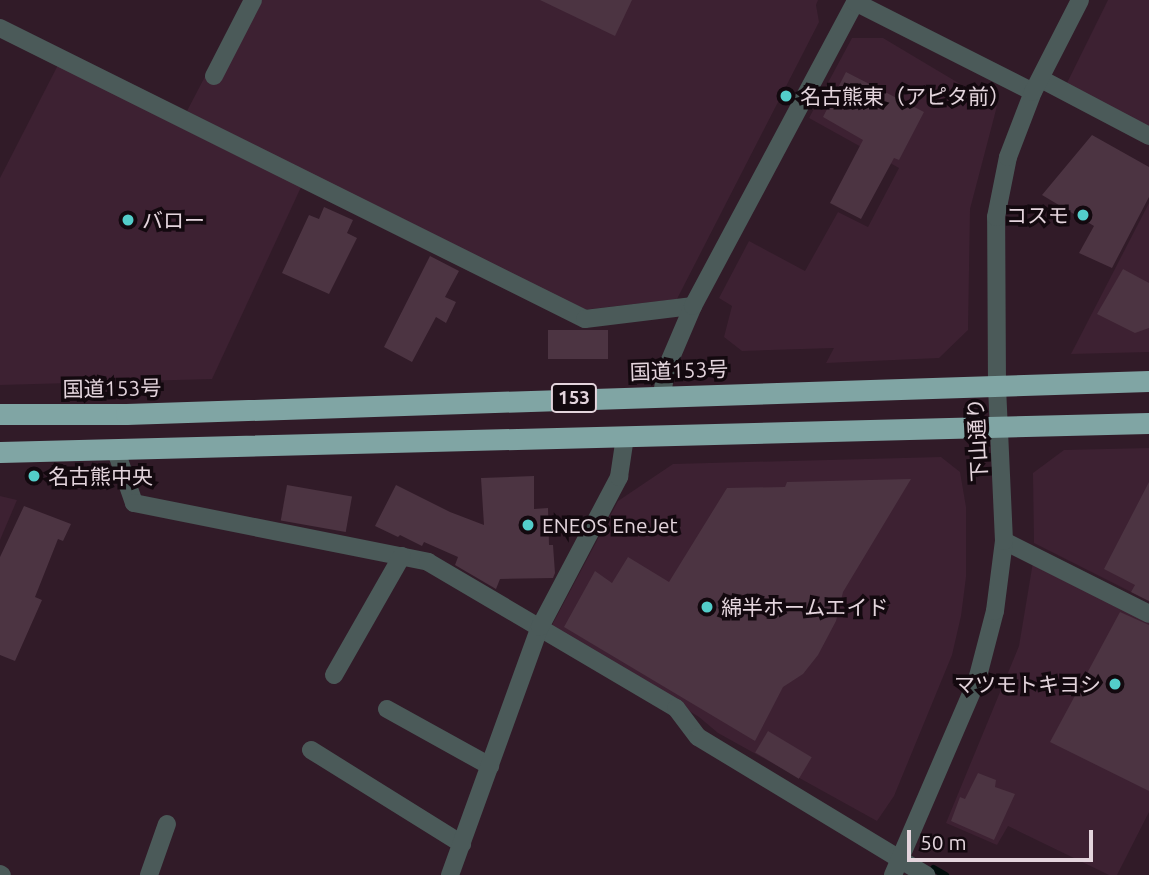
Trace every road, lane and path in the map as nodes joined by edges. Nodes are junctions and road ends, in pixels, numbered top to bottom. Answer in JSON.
{"nodes":[{"id":1,"x":253,"y":0,"type":"edge"},
{"id":2,"x":1080,"y":0,"type":"edge"},
{"id":3,"x":863,"y":3,"type":"edge"},
{"id":4,"x":0,"y":28,"type":"edge"},
{"id":5,"x":214,"y":76,"type":"dead end"},
{"id":6,"x":1037,"y":86,"type":"junction"},
{"id":7,"x":1149,"y":136,"type":"edge"},
{"id":8,"x":693,"y":306,"type":"junction"},
{"id":9,"x":1146,"y":376,"type":"edge"},
{"id":10,"x":997,"y":386,"type":"junction"},
{"id":11,"x":662,"y":394,"type":"junction"},
{"id":12,"x":0,"y":414,"type":"edge"},
{"id":13,"x":1149,"y":423,"type":"edge"},
{"id":14,"x":999,"y":428,"type":"junction"},
{"id":15,"x":625,"y":437,"type":"junction"},
{"id":16,"x":116,"y":451,"type":"junction"},
{"id":17,"x":0,"y":452,"type":"edge"},
{"id":18,"x":1004,"y":541,"type":"junction"},
{"id":19,"x":402,"y":556,"type":"junction"},
{"id":20,"x":1149,"y":614,"type":"edge"},
{"id":21,"x":540,"y":627,"type":"junction"},
{"id":22,"x":334,"y":675,"type":"dead end"},
{"id":23,"x":387,"y":709,"type":"dead end"},
{"id":24,"x":311,"y":750,"type":"dead end"},
{"id":25,"x":490,"y":766,"type":"junction"},
{"id":26,"x":167,"y":824,"type":"dead end"},
{"id":27,"x":462,"y":844,"type":"junction"},
{"id":28,"x":896,"y":867,"type":"edge"},
{"id":29,"x":149,"y":875,"type":"edge"},
{"id":30,"x":450,"y":875,"type":"edge"},
{"id":31,"x":926,"y":875,"type":"edge"}],
"edges":[{"from":1,"to":5,"type":"street"},
{"from":2,"to":6,"type":"street","name":"下山通り"},
{"from":3,"to":6,"type":"street"},
{"from":3,"to":8,"type":"street"},
{"from":4,"to":8,"type":"street"},
{"from":6,"to":7,"type":"street"},
{"from":6,"to":10,"type":"street","name":"下山通り"},
{"from":8,"to":11,"type":"street"},
{"from":9,"to":10,"type":"highway","name":"国道153号","number":"153"},
{"from":10,"to":11,"type":"highway","name":"国道153号","number":"153"},
{"from":10,"to":14,"type":"street","name":"下山通り"},
{"from":11,"to":12,"type":"highway","name":"国道153号","number":"153"},
{"from":13,"to":14,"type":"highway","number":"153"},
{"from":14,"to":15,"type":"highway","number":"153"},
{"from":14,"to":18,"type":"street","name":"下山通り"},
{"from":15,"to":16,"type":"highway","number":"153"},
{"from":15,"to":21,"type":"street"},
{"from":16,"to":17,"type":"highway","number":"153"},
{"from":16,"to":19,"type":"street"},
{"from":18,"to":20,"type":"street"},
{"from":18,"to":28,"type":"street","name":"下山通り"},
{"from":19,"to":21,"type":"street"},
{"from":19,"to":22,"type":"street"},
{"from":21,"to":25,"type":"street"},
{"from":21,"to":28,"type":"street"},
{"from":23,"to":25,"type":"street"},
{"from":24,"to":27,"type":"street"},
{"from":25,"to":27,"type":"street"},
{"from":26,"to":29,"type":"street"},
{"from":27,"to":30,"type":"street"},
{"from":28,"to":31,"type":"street"}]}
